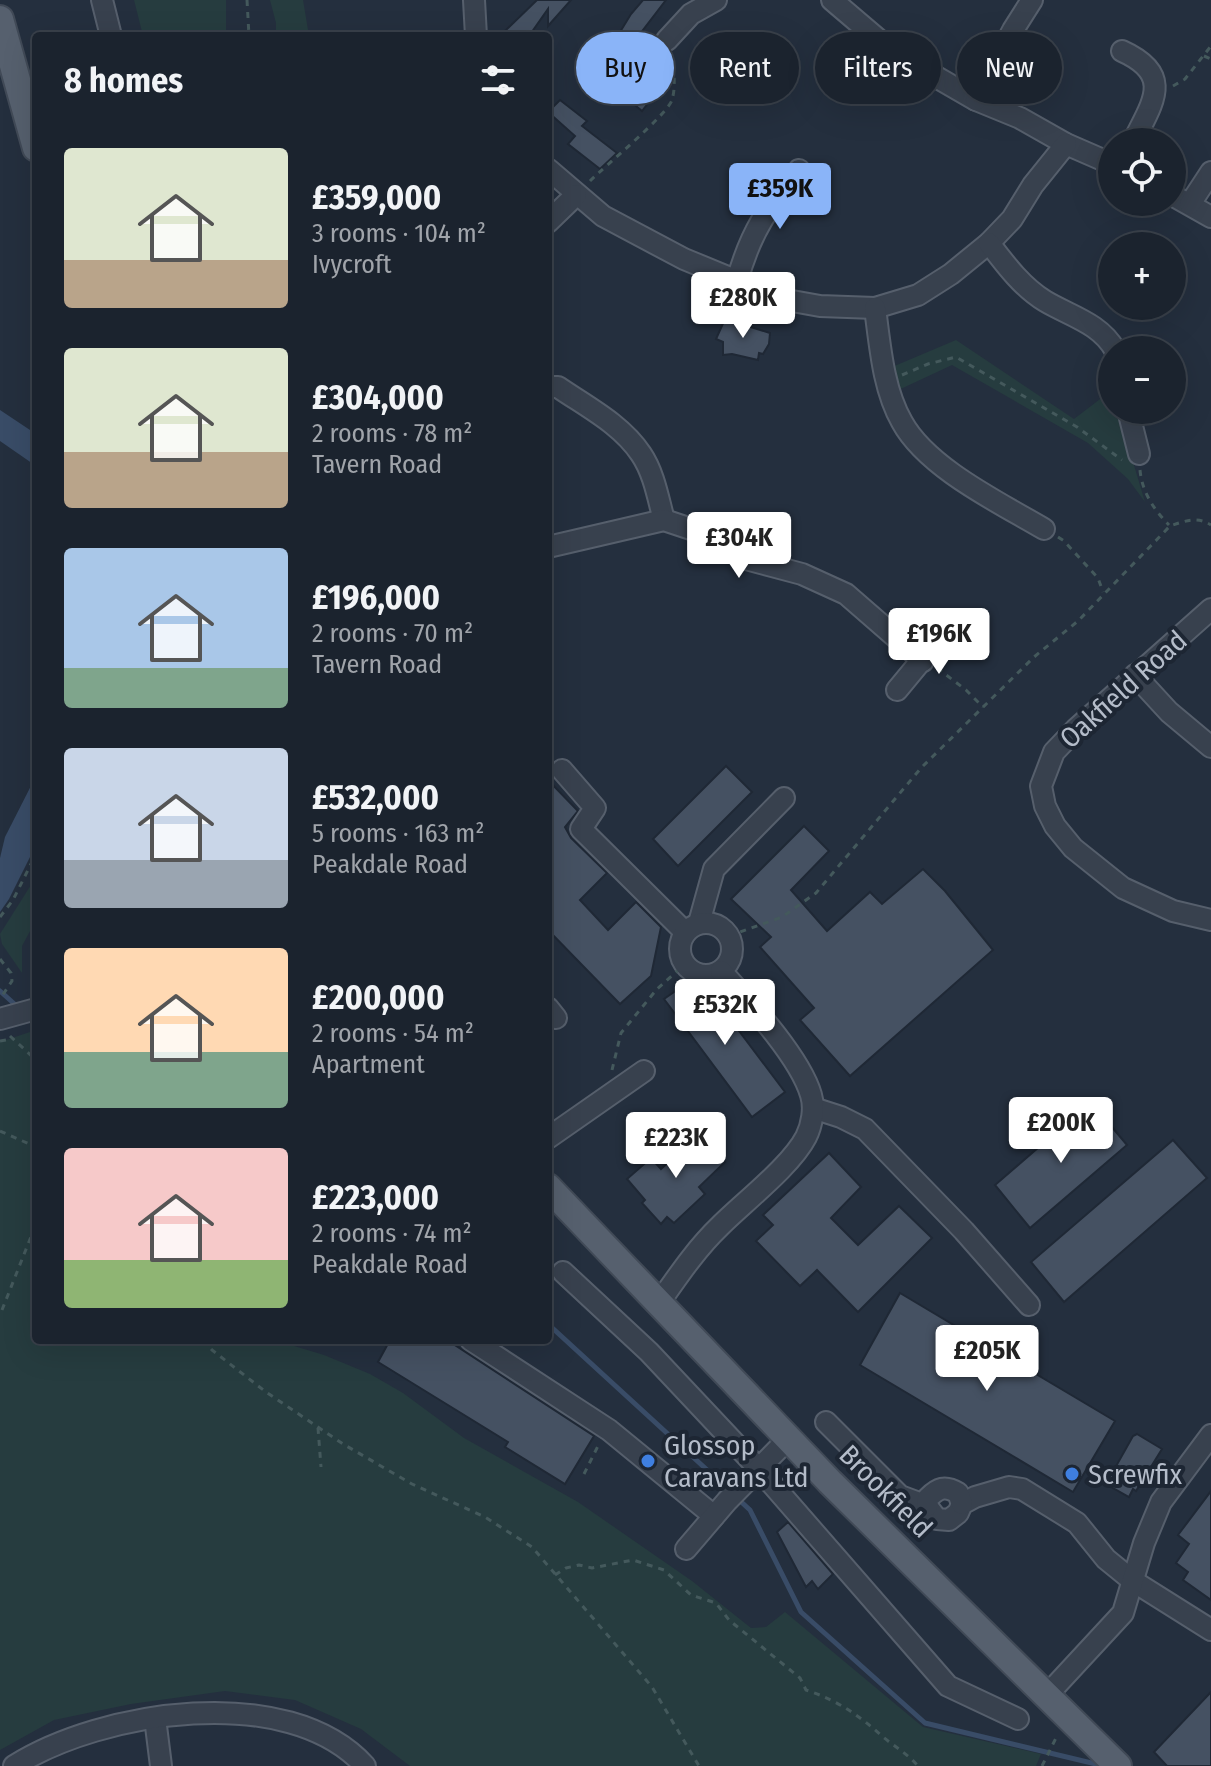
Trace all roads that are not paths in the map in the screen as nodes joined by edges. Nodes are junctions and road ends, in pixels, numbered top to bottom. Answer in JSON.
{"nodes":[{"id":1,"x":102,"y":0,"type":"edge"},
{"id":2,"x":474,"y":0,"type":"edge"},
{"id":3,"x":716,"y":0,"type":"edge"},
{"id":4,"x":832,"y":0,"type":"edge"},
{"id":5,"x":1032,"y":0,"type":"edge"},
{"id":6,"x":0,"y":19,"type":"edge"},
{"id":7,"x":110,"y":32,"type":"edge"},
{"id":8,"x":476,"y":32,"type":"edge"},
{"id":9,"x":674,"y":32,"type":"edge"},
{"id":10,"x":1012,"y":32,"type":"edge"},
{"id":11,"x":1122,"y":51,"type":"dead end"},
{"id":12,"x":957,"y":89,"type":"edge"},
{"id":13,"x":986,"y":104,"type":"edge"},
{"id":14,"x":1140,"y":128,"type":"edge"},
{"id":15,"x":32,"y":134,"type":"edge"},
{"id":16,"x":1066,"y":144,"type":"junction"},
{"id":17,"x":1098,"y":158,"type":"edge"},
{"id":18,"x":799,"y":170,"type":"dead end"},
{"id":19,"x":1211,"y":172,"type":"edge"},
{"id":20,"x":552,"y":173,"type":"edge"},
{"id":21,"x":576,"y":195,"type":"junction"},
{"id":22,"x":1186,"y":195,"type":"edge"},
{"id":23,"x":1186,"y":203,"type":"edge"},
{"id":24,"x":1211,"y":217,"type":"edge"},
{"id":25,"x":552,"y":218,"type":"edge"},
{"id":26,"x":989,"y":243,"type":"junction"},
{"id":27,"x":737,"y":281,"type":"junction"},
{"id":28,"x":875,"y":308,"type":"junction"},
{"id":29,"x":1102,"y":336,"type":"edge"},
{"id":30,"x":552,"y":387,"type":"edge"},
{"id":31,"x":1131,"y":424,"type":"edge"},
{"id":32,"x":1140,"y":464,"type":"road end"},
{"id":33,"x":664,"y":520,"type":"junction"},
{"id":34,"x":1044,"y":529,"type":"road end"},
{"id":35,"x":552,"y":546,"type":"edge"},
{"id":36,"x":1211,"y":609,"type":"edge"},
{"id":37,"x":945,"y":632,"type":"dead end"},
{"id":38,"x":923,"y":661,"type":"junction"},
{"id":39,"x":1135,"y":675,"type":"junction"},
{"id":40,"x":897,"y":690,"type":"dead end"},
{"id":41,"x":1211,"y":747,"type":"edge"},
{"id":42,"x":562,"y":770,"type":"dead end"},
{"id":43,"x":784,"y":798,"type":"dead end"},
{"id":44,"x":1211,"y":920,"type":"edge"},
{"id":45,"x":692,"y":927,"type":"junction"},
{"id":46,"x":721,"y":971,"type":"junction"},
{"id":47,"x":32,"y":1010,"type":"edge"},
{"id":48,"x":4,"y":1017,"type":"edge"},
{"id":49,"x":644,"y":1071,"type":"dead end"},
{"id":50,"x":813,"y":1108,"type":"junction"},
{"id":51,"x":552,"y":1135,"type":"edge"},
{"id":52,"x":552,"y":1191,"type":"edge"},
{"id":53,"x":563,"y":1272,"type":"dead end"},
{"id":54,"x":659,"y":1303,"type":"junction"},
{"id":55,"x":1029,"y":1305,"type":"dead end"},
{"id":56,"x":477,"y":1344,"type":"edge"},
{"id":57,"x":826,"y":1422,"type":"dead end"},
{"id":58,"x":1211,"y":1435,"type":"edge"},
{"id":59,"x":788,"y":1439,"type":"junction"},
{"id":60,"x":758,"y":1468,"type":"junction"},
{"id":61,"x":721,"y":1509,"type":"junction"},
{"id":62,"x":686,"y":1549,"type":"dead end"},
{"id":63,"x":1133,"y":1581,"type":"junction"},
{"id":64,"x":1211,"y":1630,"type":"edge"},
{"id":65,"x":1048,"y":1694,"type":"junction"},
{"id":66,"x":155,"y":1718,"type":"junction"},
{"id":67,"x":1018,"y":1719,"type":"dead end"},
{"id":68,"x":14,"y":1766,"type":"edge"},
{"id":69,"x":161,"y":1766,"type":"edge"},
{"id":70,"x":365,"y":1766,"type":"edge"},
{"id":71,"x":1118,"y":1766,"type":"edge"}],
"edges":[{"from":1,"to":7,"type":"street"},
{"from":2,"to":8,"type":"street"},
{"from":3,"to":9,"type":"street"},
{"from":4,"to":12,"type":"street"},
{"from":5,"to":10,"type":"street"},
{"from":6,"to":15,"type":"main road"},
{"from":11,"to":14,"type":"street"},
{"from":13,"to":16,"type":"street"},
{"from":16,"to":17,"type":"street"},
{"from":16,"to":26,"type":"street"},
{"from":18,"to":27,"type":"street"},
{"from":19,"to":22,"type":"street"},
{"from":20,"to":21,"type":"street"},
{"from":21,"to":25,"type":"street"},
{"from":21,"to":27,"type":"street"},
{"from":23,"to":24,"type":"street"},
{"from":26,"to":28,"type":"street"},
{"from":26,"to":29,"type":"street"},
{"from":27,"to":28,"type":"street"},
{"from":28,"to":34,"type":"street"},
{"from":30,"to":33,"type":"street"},
{"from":31,"to":32,"type":"street"},
{"from":33,"to":35,"type":"street"},
{"from":33,"to":38,"type":"street"},
{"from":36,"to":39,"type":"street","name":"Oakfield Road"},
{"from":37,"to":38,"type":"street"},
{"from":38,"to":40,"type":"street"},
{"from":39,"to":41,"type":"street"},
{"from":39,"to":44,"type":"street","name":"Oakfield Road"},
{"from":42,"to":45,"type":"street"},
{"from":43,"to":45,"type":"street"},
{"from":45,"to":46,"type":"street"},
{"from":45,"to":46,"type":"street"},
{"from":46,"to":50,"type":"street"},
{"from":47,"to":48,"type":"street"},
{"from":49,"to":51,"type":"street"},
{"from":50,"to":54,"type":"street"},
{"from":50,"to":55,"type":"street"},
{"from":52,"to":54,"type":"main road","name":"Brookfield"},
{"from":53,"to":60,"type":"street"},
{"from":54,"to":59,"type":"main road","name":"Brookfield"},
{"from":56,"to":61,"type":"street"},
{"from":57,"to":63,"type":"street"},
{"from":58,"to":63,"type":"street"},
{"from":59,"to":60,"type":"street"},
{"from":59,"to":65,"type":"main road","name":"Brookfield"},
{"from":60,"to":61,"type":"street"},
{"from":60,"to":67,"type":"street"},
{"from":61,"to":62,"type":"street"},
{"from":63,"to":64,"type":"street"},
{"from":63,"to":65,"type":"street"},
{"from":65,"to":71,"type":"main road","name":"Brookfield"},
{"from":66,"to":68,"type":"street"},
{"from":66,"to":69,"type":"street"},
{"from":66,"to":70,"type":"street"}]}
